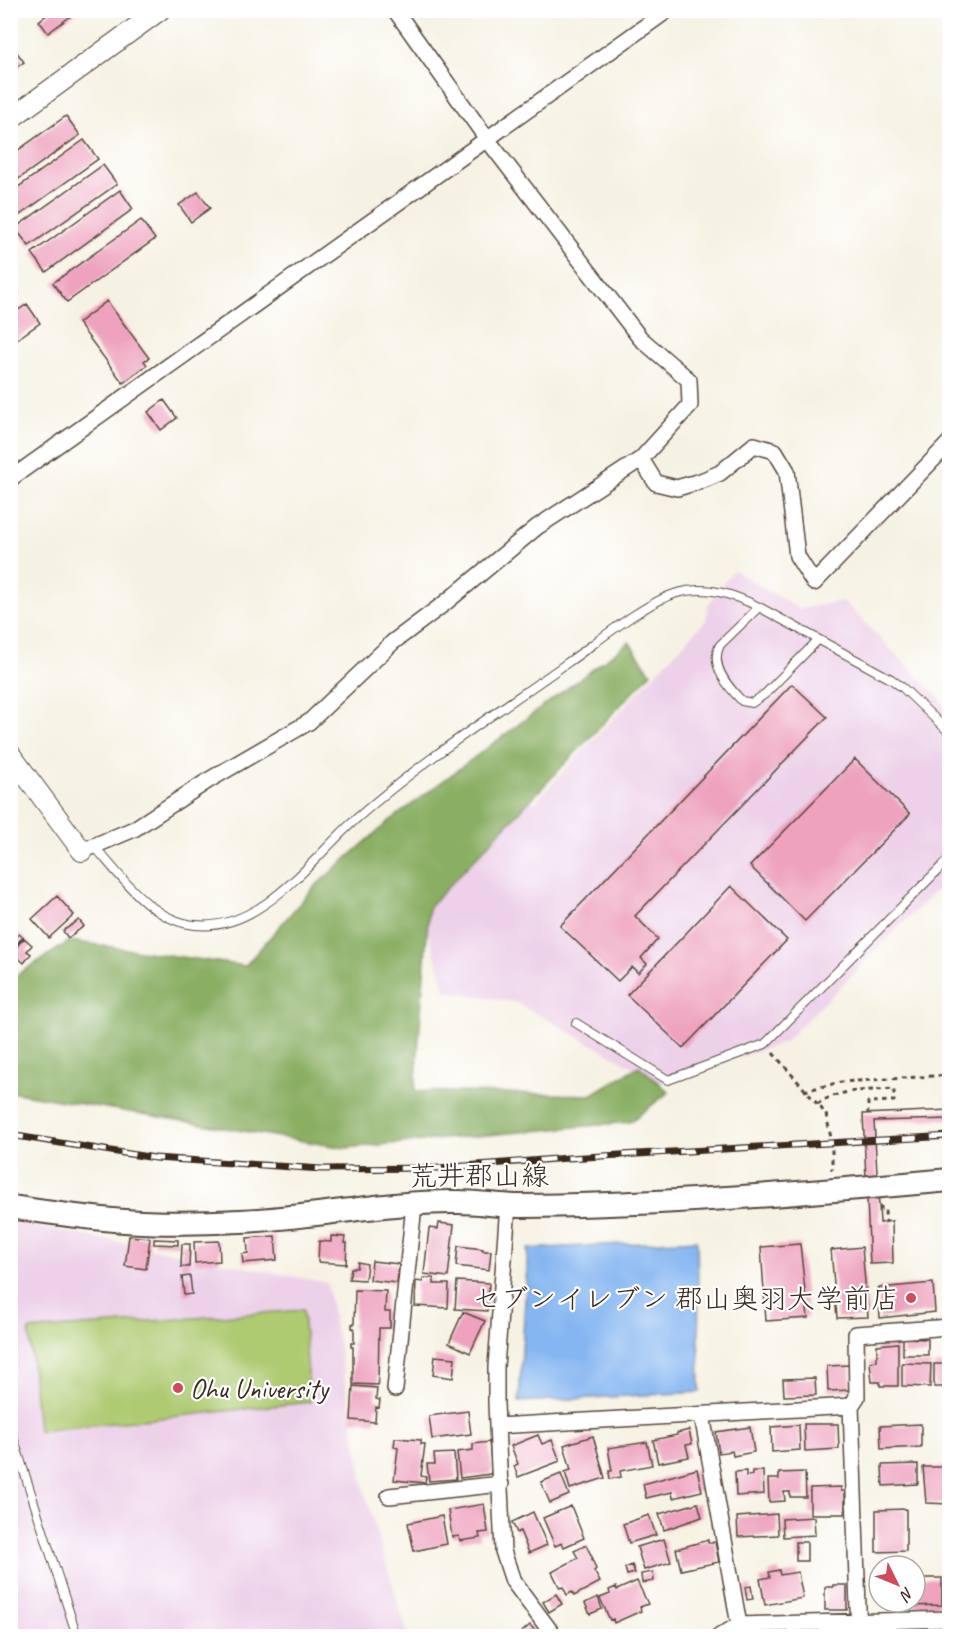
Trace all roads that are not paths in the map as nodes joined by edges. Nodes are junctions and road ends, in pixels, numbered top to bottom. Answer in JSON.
{"nodes":[{"id":1,"x":160,"y":10,"type":"edge"},
{"id":2,"x":394,"y":10,"type":"edge"},
{"id":3,"x":668,"y":10,"type":"edge"},
{"id":4,"x":10,"y":119,"type":"edge"},
{"id":5,"x":487,"y":139,"type":"junction"},
{"id":6,"x":950,"y":442,"type":"edge"},
{"id":7,"x":641,"y":459,"type":"junction"},
{"id":8,"x":10,"y":479,"type":"edge"},
{"id":9,"x":759,"y":607,"type":"junction"},
{"id":10,"x":818,"y":640,"type":"junction"},
{"id":11,"x":950,"y":733,"type":"edge"},
{"id":12,"x":10,"y":754,"type":"edge"},
{"id":13,"x":88,"y":849,"type":"junction"},
{"id":14,"x":950,"y":858,"type":"edge"},
{"id":15,"x":576,"y":1023,"type":"dead end"},
{"id":16,"x":950,"y":1180,"type":"edge"},
{"id":17,"x":414,"y":1205,"type":"junction"},
{"id":18,"x":508,"y":1205,"type":"junction"},
{"id":19,"x":10,"y":1207,"type":"edge"},
{"id":20,"x":950,"y":1327,"type":"edge"},
{"id":21,"x":395,"y":1389,"type":"dead end"},
{"id":22,"x":851,"y":1406,"type":"junction"},
{"id":23,"x":702,"y":1415,"type":"junction"},
{"id":24,"x":497,"y":1426,"type":"junction"},
{"id":25,"x":10,"y":1428,"type":"edge"},
{"id":26,"x":501,"y":1484,"type":"junction"},
{"id":27,"x":388,"y":1497,"type":"dead end"},
{"id":28,"x":950,"y":1619,"type":"edge"},
{"id":29,"x":859,"y":1621,"type":"junction"},
{"id":30,"x":739,"y":1625,"type":"junction"},
{"id":31,"x":77,"y":1636,"type":"edge"},
{"id":32,"x":554,"y":1636,"type":"edge"},
{"id":33,"x":720,"y":1636,"type":"edge"},
{"id":34,"x":859,"y":1636,"type":"edge"}],
"edges":[{"from":1,"to":4,"type":"street"},
{"from":2,"to":5,"type":"street"},
{"from":3,"to":5,"type":"street"},
{"from":5,"to":7,"type":"street"},
{"from":5,"to":8,"type":"street"},
{"from":6,"to":7,"type":"street"},
{"from":7,"to":13,"type":"street"},
{"from":9,"to":10,"type":"lane"},
{"from":9,"to":10,"type":"lane"},
{"from":9,"to":13,"type":"lane"},
{"from":10,"to":11,"type":"lane"},
{"from":12,"to":13,"type":"street"},
{"from":14,"to":15,"type":"lane"},
{"from":16,"to":18,"type":"main road","name":"荒井郡山線"},
{"from":17,"to":18,"type":"main road","name":"荒井郡山線"},
{"from":17,"to":19,"type":"main road","name":"荒井郡山線"},
{"from":17,"to":21,"type":"street"},
{"from":18,"to":24,"type":"street"},
{"from":20,"to":22,"type":"street"},
{"from":22,"to":23,"type":"street"},
{"from":22,"to":29,"type":"street"},
{"from":23,"to":24,"type":"street"},
{"from":23,"to":30,"type":"street"},
{"from":24,"to":26,"type":"street"},
{"from":25,"to":31,"type":"lane"},
{"from":26,"to":27,"type":"street"},
{"from":26,"to":32,"type":"street"},
{"from":28,"to":29,"type":"street"},
{"from":29,"to":30,"type":"street"},
{"from":29,"to":34,"type":"street"},
{"from":30,"to":33,"type":"street"}]}
